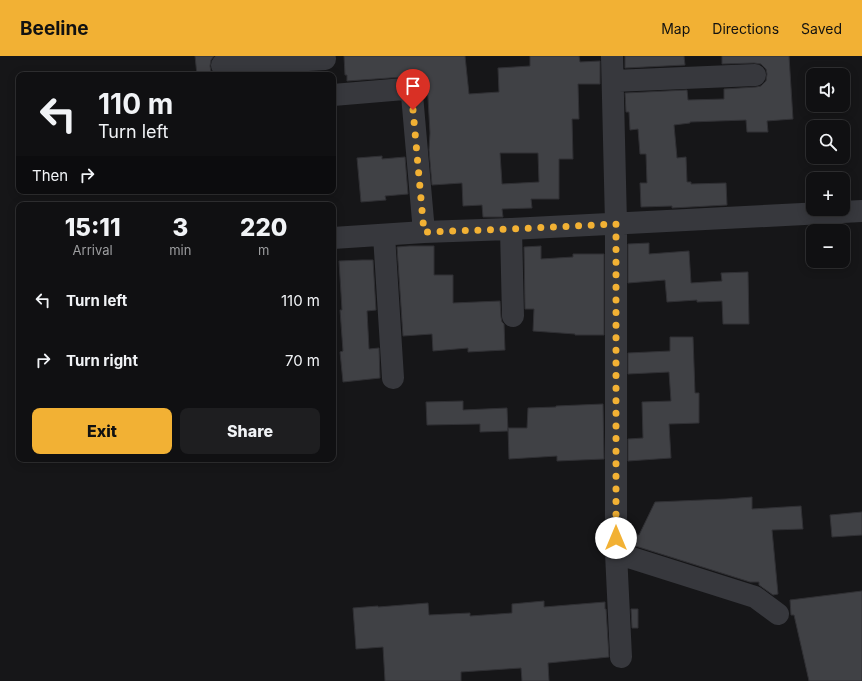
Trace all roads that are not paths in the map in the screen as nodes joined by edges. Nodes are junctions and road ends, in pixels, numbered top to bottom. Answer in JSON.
{"nodes":[{"id":1,"x":612,"y":56,"type":"edge"},
{"id":2,"x":325,"y":63,"type":"edge"},
{"id":3,"x":222,"y":65,"type":"dead end"},
{"id":4,"x":755,"y":75,"type":"dead end"},
{"id":5,"x":613,"y":82,"type":"junction"},
{"id":6,"x":336,"y":96,"type":"edge"},
{"id":7,"x":862,"y":211,"type":"edge"},
{"id":8,"x":616,"y":224,"type":"junction"},
{"id":9,"x":511,"y":229,"type":"junction"},
{"id":10,"x":424,"y":232,"type":"junction"},
{"id":11,"x":384,"y":235,"type":"junction"},
{"id":12,"x":336,"y":238,"type":"edge"},
{"id":13,"x":513,"y":316,"type":"dead end"},
{"id":14,"x":393,"y":378,"type":"dead end"},
{"id":15,"x":616,"y":553,"type":"junction"},
{"id":16,"x":778,"y":614,"type":"dead end"},
{"id":17,"x":620,"y":657,"type":"dead end"}],
"edges":[{"from":1,"to":5,"type":"street"},
{"from":2,"to":3,"type":"street"},
{"from":4,"to":5,"type":"street"},
{"from":5,"to":8,"type":"street"},
{"from":6,"to":10,"type":"street"},
{"from":7,"to":8,"type":"street"},
{"from":8,"to":9,"type":"street"},
{"from":8,"to":15,"type":"street"},
{"from":9,"to":10,"type":"street"},
{"from":9,"to":13,"type":"street"},
{"from":10,"to":11,"type":"street"},
{"from":11,"to":12,"type":"street"},
{"from":11,"to":14,"type":"street"},
{"from":15,"to":16,"type":"street"},
{"from":15,"to":17,"type":"street"}]}
